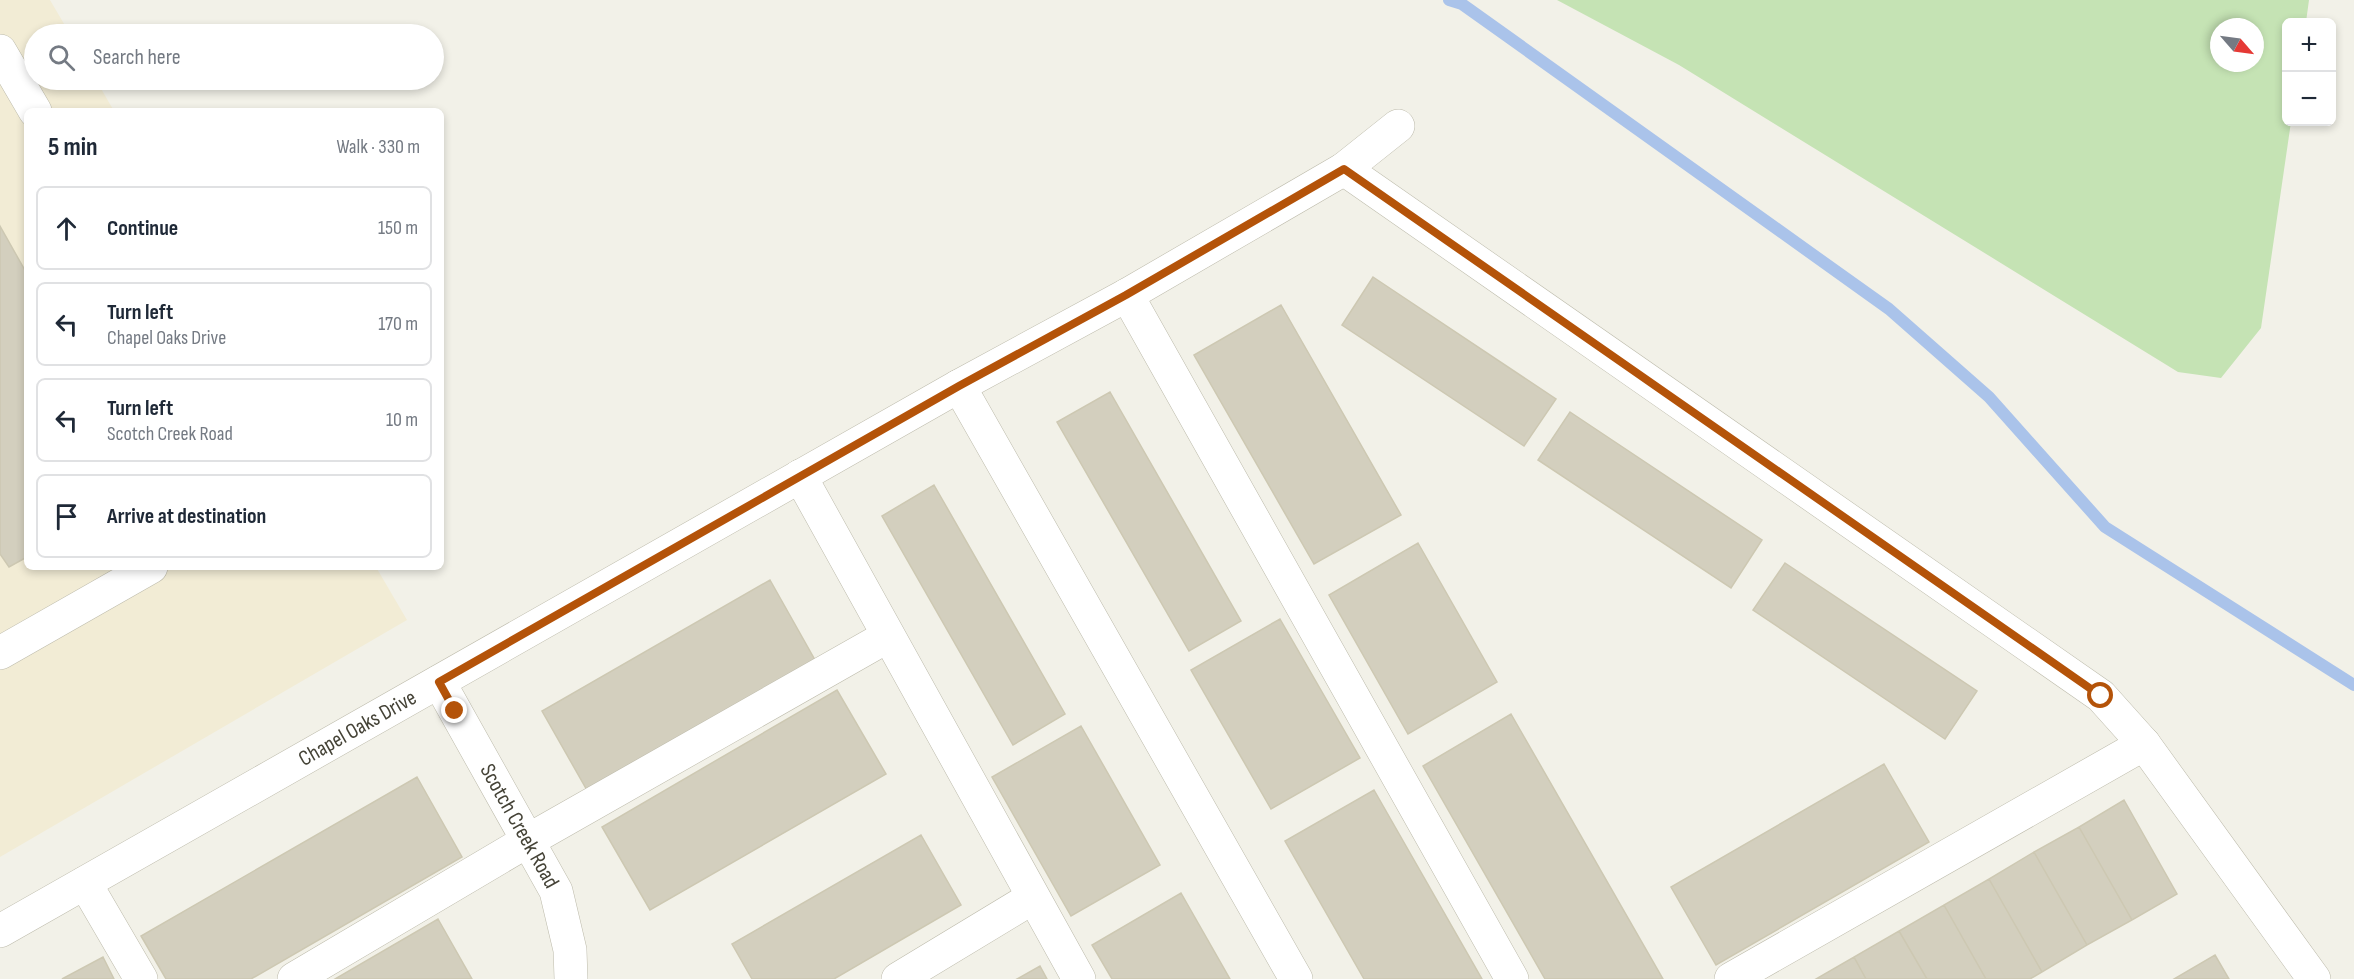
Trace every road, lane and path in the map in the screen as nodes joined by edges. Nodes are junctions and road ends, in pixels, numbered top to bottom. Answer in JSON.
{"nodes":[{"id":1,"x":0,"y":51,"type":"edge"},
{"id":2,"x":33,"y":108,"type":"edge"},
{"id":3,"x":1398,"y":126,"type":"dead end"},
{"id":4,"x":1344,"y":169,"type":"junction"},
{"id":5,"x":1126,"y":295,"type":"junction"},
{"id":6,"x":959,"y":386,"type":"junction"},
{"id":7,"x":800,"y":476,"type":"junction"},
{"id":8,"x":146,"y":570,"type":"edge"},
{"id":9,"x":888,"y":636,"type":"junction"},
{"id":10,"x":0,"y":653,"type":"edge"},
{"id":11,"x":439,"y":682,"type":"junction"},
{"id":12,"x":2144,"y":744,"type":"junction"},
{"id":13,"x":529,"y":840,"type":"junction"},
{"id":14,"x":85,"y":883,"type":"junction"},
{"id":15,"x":1032,"y":898,"type":"junction"},
{"id":16,"x":0,"y":931,"type":"edge"},
{"id":17,"x":141,"y":979,"type":"edge"},
{"id":18,"x":294,"y":979,"type":"edge"},
{"id":19,"x":571,"y":979,"type":"edge"},
{"id":20,"x":898,"y":979,"type":"edge"},
{"id":21,"x":1078,"y":979,"type":"edge"},
{"id":22,"x":1296,"y":979,"type":"edge"},
{"id":23,"x":1512,"y":979,"type":"edge"},
{"id":24,"x":1731,"y":979,"type":"edge"},
{"id":25,"x":2314,"y":979,"type":"edge"}],
"edges":[{"from":1,"to":2,"type":"street"},
{"from":3,"to":4,"type":"street","name":"Chapel Oaks Drive"},
{"from":4,"to":5,"type":"street","name":"Chapel Oaks Drive"},
{"from":4,"to":12,"type":"street"},
{"from":5,"to":6,"type":"street","name":"Chapel Oaks Drive"},
{"from":5,"to":23,"type":"street"},
{"from":6,"to":7,"type":"street","name":"Chapel Oaks Drive"},
{"from":6,"to":22,"type":"street"},
{"from":7,"to":9,"type":"street"},
{"from":7,"to":11,"type":"street","name":"Chapel Oaks Drive"},
{"from":8,"to":10,"type":"street"},
{"from":9,"to":13,"type":"street"},
{"from":9,"to":15,"type":"street"},
{"from":11,"to":13,"type":"street","name":"Scotch Creek Road"},
{"from":11,"to":14,"type":"street","name":"Chapel Oaks Drive"},
{"from":12,"to":24,"type":"street"},
{"from":12,"to":25,"type":"street"},
{"from":13,"to":18,"type":"street"},
{"from":13,"to":19,"type":"street","name":"Scotch Creek Road"},
{"from":14,"to":16,"type":"street","name":"Chapel Oaks Drive"},
{"from":14,"to":17,"type":"street"},
{"from":15,"to":20,"type":"street"},
{"from":15,"to":21,"type":"street"}]}
